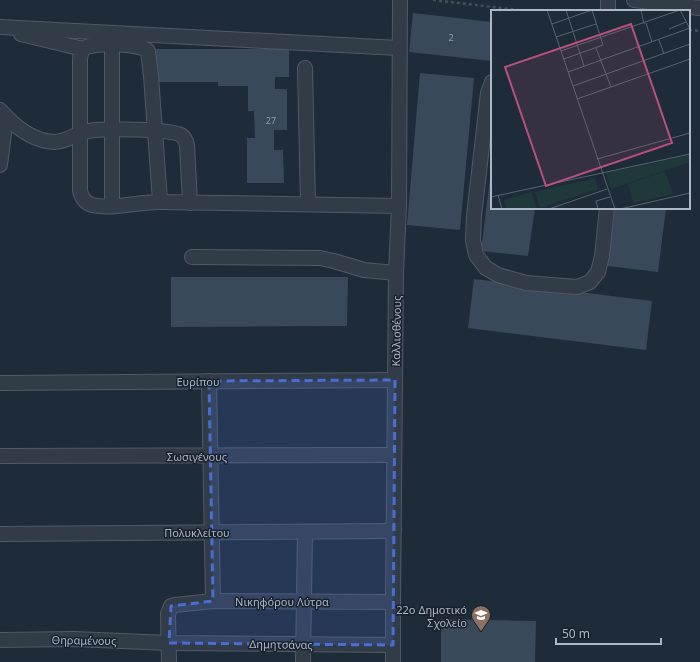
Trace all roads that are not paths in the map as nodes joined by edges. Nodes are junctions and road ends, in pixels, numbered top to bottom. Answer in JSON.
{"nodes":[{"id":1,"x":400,"y":0,"type":"edge"},
{"id":2,"x":634,"y":0,"type":"edge"},
{"id":3,"x":700,"y":8,"type":"edge"},
{"id":4,"x":0,"y":28,"type":"edge"},
{"id":5,"x":112,"y":44,"type":"junction"},
{"id":6,"x":399,"y":48,"type":"junction"},
{"id":7,"x":83,"y":50,"type":"junction"},
{"id":8,"x":305,"y":68,"type":"dead end"},
{"id":9,"x":491,"y":85,"type":"edge"},
{"id":10,"x":3,"y":113,"type":"edge"},
{"id":11,"x":112,"y":130,"type":"junction"},
{"id":12,"x":155,"y":131,"type":"junction"},
{"id":13,"x":79,"y":133,"type":"junction"},
{"id":14,"x":0,"y":165,"type":"edge"},
{"id":15,"x":160,"y":202,"type":"junction"},
{"id":16,"x":190,"y":203,"type":"junction"},
{"id":17,"x":308,"y":204,"type":"junction"},
{"id":18,"x":112,"y":206,"type":"junction"},
{"id":19,"x":399,"y":206,"type":"junction"},
{"id":20,"x":607,"y":209,"type":"edge"},
{"id":21,"x":192,"y":257,"type":"dead end"},
{"id":22,"x":396,"y":273,"type":"junction"},
{"id":23,"x":395,"y":380,"type":"junction"},
{"id":24,"x":209,"y":381,"type":"junction"},
{"id":25,"x":0,"y":383,"type":"edge"},
{"id":26,"x":210,"y":455,"type":"junction"},
{"id":27,"x":394,"y":455,"type":"junction"},
{"id":28,"x":0,"y":456,"type":"edge"},
{"id":29,"x":394,"y":531,"type":"junction"},
{"id":30,"x":212,"y":532,"type":"junction"},
{"id":31,"x":305,"y":532,"type":"junction"},
{"id":32,"x":0,"y":534,"type":"edge"},
{"id":33,"x":213,"y":601,"type":"junction"},
{"id":34,"x":304,"y":601,"type":"junction"},
{"id":35,"x":393,"y":602,"type":"junction"},
{"id":36,"x":0,"y":640,"type":"edge"},
{"id":37,"x":169,"y":643,"type":"junction"},
{"id":38,"x":303,"y":645,"type":"junction"},
{"id":39,"x":393,"y":645,"type":"junction"},
{"id":40,"x":169,"y":662,"type":"edge"},
{"id":41,"x":302,"y":662,"type":"edge"},
{"id":42,"x":393,"y":662,"type":"edge"}],
"edges":[{"from":1,"to":6,"type":"street","name":"Καλλισθένους"},
{"from":2,"to":3,"type":"street"},
{"from":4,"to":6,"type":"street"},
{"from":4,"to":7,"type":"street"},
{"from":5,"to":7,"type":"street"},
{"from":5,"to":11,"type":"street"},
{"from":5,"to":12,"type":"street"},
{"from":6,"to":19,"type":"street","name":"Καλλισθένους"},
{"from":7,"to":13,"type":"street"},
{"from":8,"to":17,"type":"street"},
{"from":9,"to":20,"type":"street"},
{"from":10,"to":13,"type":"street"},
{"from":10,"to":14,"type":"street"},
{"from":11,"to":12,"type":"street"},
{"from":11,"to":13,"type":"street"},
{"from":11,"to":18,"type":"street"},
{"from":12,"to":15,"type":"street"},
{"from":12,"to":16,"type":"street"},
{"from":13,"to":18,"type":"street"},
{"from":15,"to":16,"type":"street"},
{"from":15,"to":18,"type":"street"},
{"from":16,"to":17,"type":"street"},
{"from":17,"to":19,"type":"street"},
{"from":19,"to":22,"type":"street","name":"Καλλισθένους"},
{"from":21,"to":22,"type":"street"},
{"from":22,"to":23,"type":"street","name":"Καλλισθένους"},
{"from":23,"to":24,"type":"street","name":"Ευρίπου"},
{"from":23,"to":27,"type":"street","name":"Καλλισθένους"},
{"from":24,"to":25,"type":"street","name":"Ευρίπου"},
{"from":24,"to":26,"type":"street"},
{"from":26,"to":27,"type":"street","name":"Σωσιγένους"},
{"from":26,"to":28,"type":"street","name":"Σωσιγένους"},
{"from":26,"to":30,"type":"street"},
{"from":27,"to":29,"type":"street","name":"Καλλισθένους"},
{"from":29,"to":31,"type":"street","name":"Πολυκλείτου"},
{"from":29,"to":35,"type":"street","name":"Καλλισθένους"},
{"from":30,"to":31,"type":"street","name":"Πολυκλείτου"},
{"from":30,"to":32,"type":"street","name":"Πολυκλείτου"},
{"from":30,"to":33,"type":"street"},
{"from":31,"to":34,"type":"street"},
{"from":33,"to":34,"type":"street","name":"Νικηφόρου Λύτρα"},
{"from":33,"to":37,"type":"street","name":"Νικηφόρου Λύτρα"},
{"from":34,"to":35,"type":"street","name":"Νικηφόρου Λύτρα"},
{"from":34,"to":38,"type":"street"},
{"from":35,"to":39,"type":"street","name":"Καλλισθένους"},
{"from":36,"to":37,"type":"street","name":"Θηραμένους"},
{"from":37,"to":38,"type":"street","name":"Δημητσάνας"},
{"from":37,"to":40,"type":"street"},
{"from":38,"to":39,"type":"street","name":"Δημητσάνας"},
{"from":38,"to":41,"type":"street"},
{"from":39,"to":42,"type":"street","name":"Καλλισθένους"}]}
